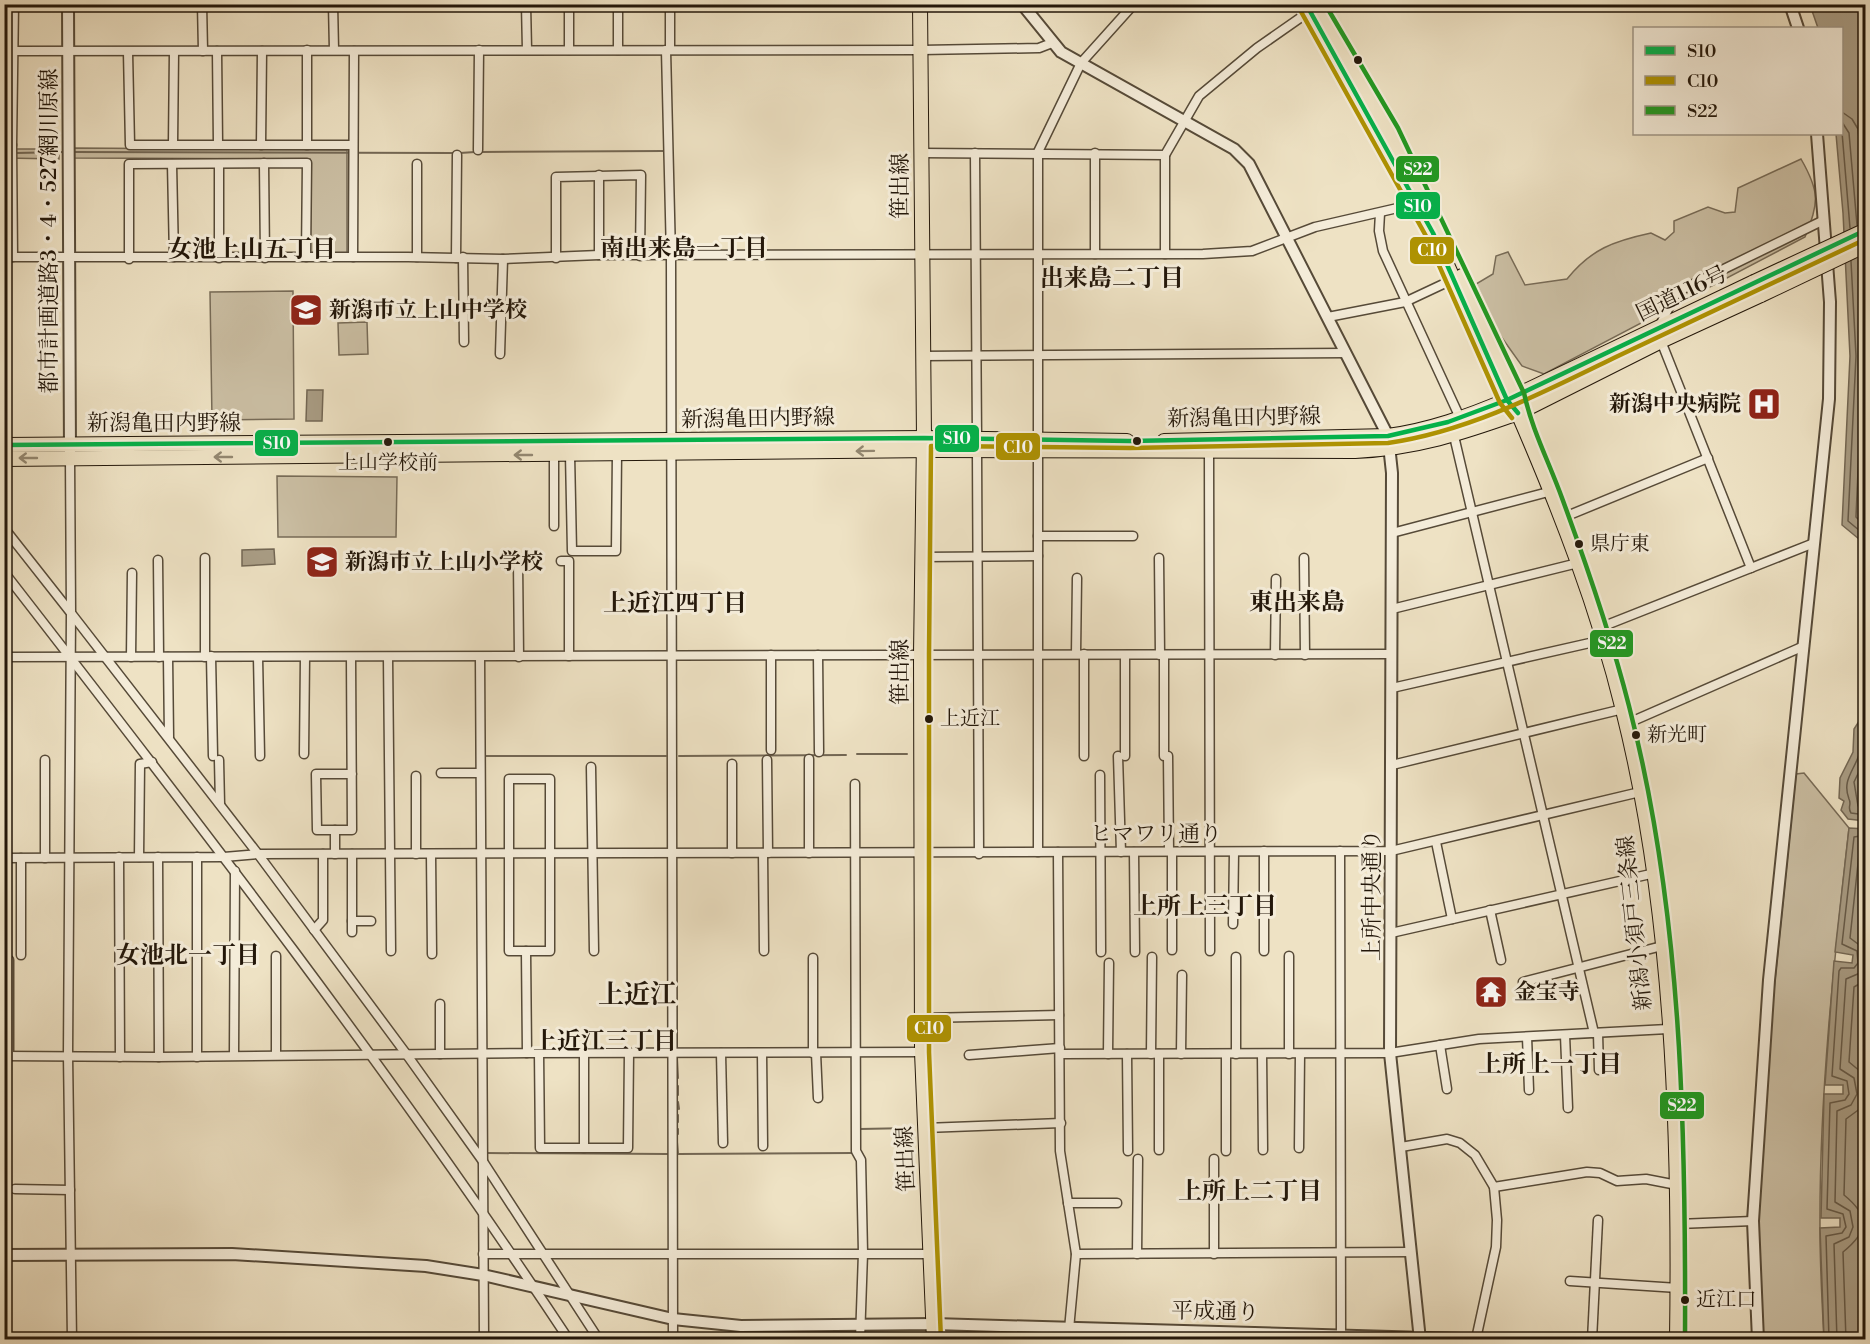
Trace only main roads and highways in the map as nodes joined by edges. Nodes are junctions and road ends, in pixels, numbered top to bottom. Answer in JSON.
{"nodes":[{"id":1,"x":920,"y":4,"type":"edge"},
{"id":2,"x":1311,"y":7,"type":"edge"},
{"id":3,"x":1866,"y":230,"type":"edge"},
{"id":4,"x":1866,"y":245,"type":"edge"},
{"id":5,"x":1660,"y":335,"type":"junction"},
{"id":6,"x":1512,"y":398,"type":"junction"},
{"id":7,"x":1518,"y":413,"type":"junction"},
{"id":8,"x":1390,"y":443,"type":"junction"},
{"id":9,"x":924,"y":444,"type":"junction"},
{"id":10,"x":4,"y":445,"type":"edge"},
{"id":11,"x":1037,"y":445,"type":"junction"},
{"id":12,"x":670,"y":447,"type":"junction"},
{"id":13,"x":70,"y":451,"type":"junction"},
{"id":14,"x":4,"y":459,"type":"edge"},
{"id":15,"x":934,"y":1340,"type":"edge"},
{"id":16,"x":1677,"y":1340,"type":"edge"}],
"edges":[{"from":1,"to":9,"type":"main road","name":"笹出線"},
{"from":2,"to":6,"type":"main road"},
{"from":2,"to":6,"type":"main road"},
{"from":3,"to":5,"type":"main road","name":"国道116号","bridge":true},
{"from":4,"to":5,"type":"main road","name":"国道116号","bridge":true},
{"from":5,"to":6,"type":"main road","name":"国道116号"},
{"from":5,"to":7,"type":"main road","name":"国道116号"},
{"from":6,"to":7,"type":"main road"},
{"from":6,"to":8,"type":"main road","name":"新潟亀田内野線"},
{"from":7,"to":8,"type":"main road","name":"新潟亀田内野線"},
{"from":7,"to":16,"type":"main road","name":"新潟小須戸三条線"},
{"from":8,"to":11,"type":"main road","name":"新潟亀田内野線"},
{"from":8,"to":11,"type":"main road","name":"新潟亀田内野線"},
{"from":9,"to":11,"type":"main road","name":"新潟亀田内野線"},
{"from":9,"to":12,"type":"main road","name":"新潟亀田内野線"},
{"from":9,"to":15,"type":"main road","name":"笹出線"},
{"from":10,"to":13,"type":"main road","name":"新潟亀田内野線"},
{"from":12,"to":13,"type":"main road","name":"新潟亀田内野線"},
{"from":12,"to":13,"type":"main road","name":"新潟亀田内野線","one_way":true},
{"from":13,"to":14,"type":"main road","name":"新潟亀田内野線","one_way":true}]}
